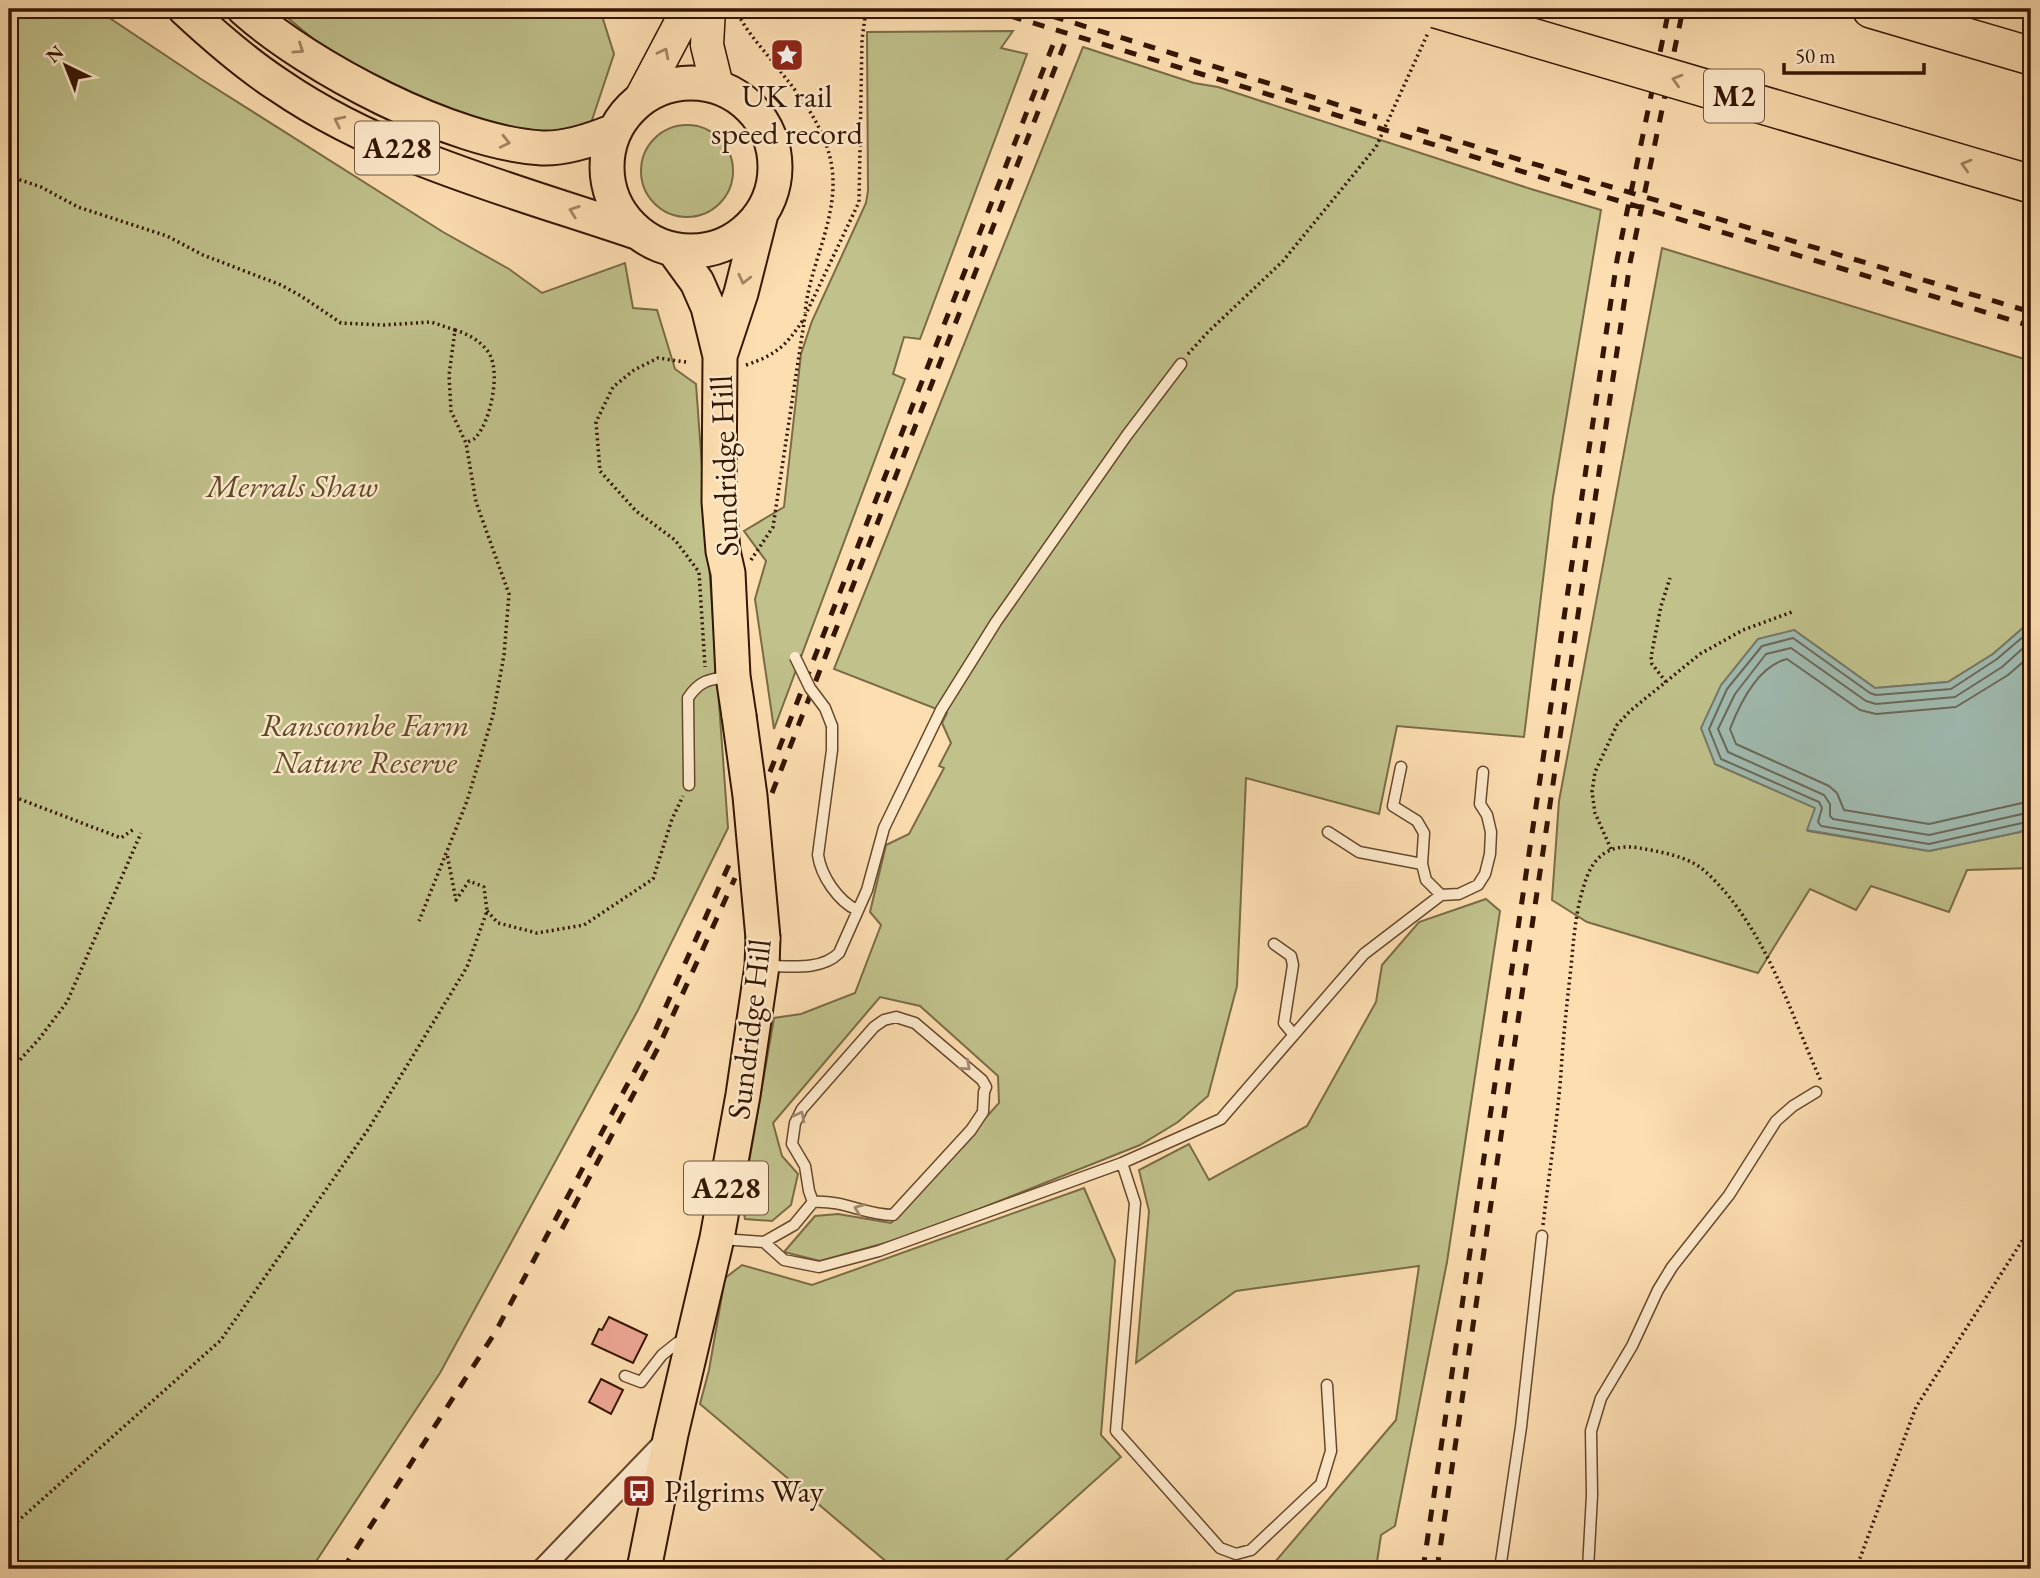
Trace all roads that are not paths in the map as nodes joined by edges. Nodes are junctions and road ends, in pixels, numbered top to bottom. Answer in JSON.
{"nodes":[{"id":1,"x":185,"y":9,"type":"edge"},
{"id":2,"x":244,"y":9,"type":"edge"},
{"id":3,"x":688,"y":9,"type":"edge"},
{"id":4,"x":709,"y":9,"type":"edge"},
{"id":5,"x":1871,"y":9,"type":"edge"},
{"id":6,"x":1432,"y":20,"type":"edge"},
{"id":7,"x":2031,"y":56,"type":"edge"},
{"id":8,"x":717,"y":86,"type":"junction"},
{"id":9,"x":641,"y":99,"type":"junction"},
{"id":10,"x":614,"y":131,"type":"junction"},
{"id":11,"x":2031,"y":184,"type":"edge"},
{"id":12,"x":761,"y":214,"type":"junction"},
{"id":13,"x":639,"y":233,"type":"junction"},
{"id":14,"x":673,"y":249,"type":"junction"},
{"id":15,"x":734,"y":360,"type":"junction"},
{"id":16,"x":1181,"y":364,"type":"road end"},
{"id":17,"x":795,"y":657,"type":"dead end"},
{"id":18,"x":719,"y":678,"type":"junction"},
{"id":19,"x":1401,"y":767,"type":"dead end"},
{"id":20,"x":1483,"y":772,"type":"dead end"},
{"id":21,"x":689,"y":785,"type":"road end"},
{"id":22,"x":1328,"y":832,"type":"dead end"},
{"id":23,"x":1422,"y":864,"type":"junction"},
{"id":24,"x":1441,"y":895,"type":"junction"},
{"id":25,"x":857,"y":910,"type":"junction"},
{"id":26,"x":1274,"y":944,"type":"dead end"},
{"id":27,"x":763,"y":952,"type":"junction"},
{"id":28,"x":1294,"y":1035,"type":"junction"},
{"id":29,"x":1816,"y":1092,"type":"road end"},
{"id":30,"x":1122,"y":1163,"type":"junction"},
{"id":31,"x":813,"y":1202,"type":"junction"},
{"id":32,"x":1542,"y":1236,"type":"road end"},
{"id":33,"x":717,"y":1238,"type":"junction"},
{"id":34,"x":764,"y":1242,"type":"junction"},
{"id":35,"x":692,"y":1346,"type":"junction"},
{"id":36,"x":625,"y":1376,"type":"dead end"},
{"id":37,"x":1328,"y":1385,"type":"dead end"},
{"id":38,"x":671,"y":1434,"type":"junction"},
{"id":39,"x":542,"y":1569,"type":"edge"},
{"id":40,"x":644,"y":1569,"type":"edge"},
{"id":41,"x":1500,"y":1569,"type":"edge"},
{"id":42,"x":1588,"y":1569,"type":"edge"}],
"edges":[{"from":13,"to":1,"type":"highway","number":"A228","one_way":true},
{"from":2,"to":10,"type":"highway","number":"A228","one_way":true},
{"from":9,"to":3,"type":"main road","one_way":true},
{"from":4,"to":8,"type":"main road"},
{"from":5,"to":7,"type":"highway"},
{"from":11,"to":6,"type":"highway","number":"M2","one_way":true,"bridge":true},
{"from":8,"to":9,"type":"highway"},
{"from":8,"to":12,"type":"highway"},
{"from":9,"to":10,"type":"highway"},
{"from":10,"to":13,"type":"highway"},
{"from":12,"to":14,"type":"highway"},
{"from":12,"to":15,"type":"highway","name":"Sundridge Hill","number":"A228","one_way":true},
{"from":13,"to":14,"type":"highway"},
{"from":14,"to":15,"type":"highway","name":"Sundridge Hill","number":"A228"},
{"from":15,"to":18,"type":"highway","name":"Sundridge Hill","number":"A228"},
{"from":16,"to":25,"type":"lane"},
{"from":17,"to":25,"type":"lane","bridge":true},
{"from":18,"to":21,"type":"lane"},
{"from":18,"to":27,"type":"highway","name":"Sundridge Hill","number":"A228","bridge":true},
{"from":19,"to":23,"type":"lane"},
{"from":20,"to":24,"type":"lane"},
{"from":22,"to":23,"type":"lane"},
{"from":23,"to":24,"type":"lane"},
{"from":24,"to":28,"type":"lane"},
{"from":25,"to":27,"type":"lane"},
{"from":26,"to":28,"type":"lane"},
{"from":27,"to":33,"type":"highway","name":"Sundridge Hill","number":"A228"},
{"from":28,"to":30,"type":"lane"},
{"from":29,"to":42,"type":"lane"},
{"from":30,"to":34,"type":"lane"},
{"from":30,"to":37,"type":"lane"},
{"from":31,"to":31,"type":"lane","one_way":true},
{"from":31,"to":34,"type":"lane"},
{"from":32,"to":41,"type":"lane"},
{"from":33,"to":34,"type":"lane"},
{"from":33,"to":35,"type":"highway","name":"Sundridge Hill","number":"A228"},
{"from":35,"to":36,"type":"lane"},
{"from":35,"to":38,"type":"highway","name":"Sundridge Hill","number":"A228"},
{"from":38,"to":39,"type":"street"},
{"from":38,"to":40,"type":"highway","name":"Sundridge Hill","number":"A228"}]}
